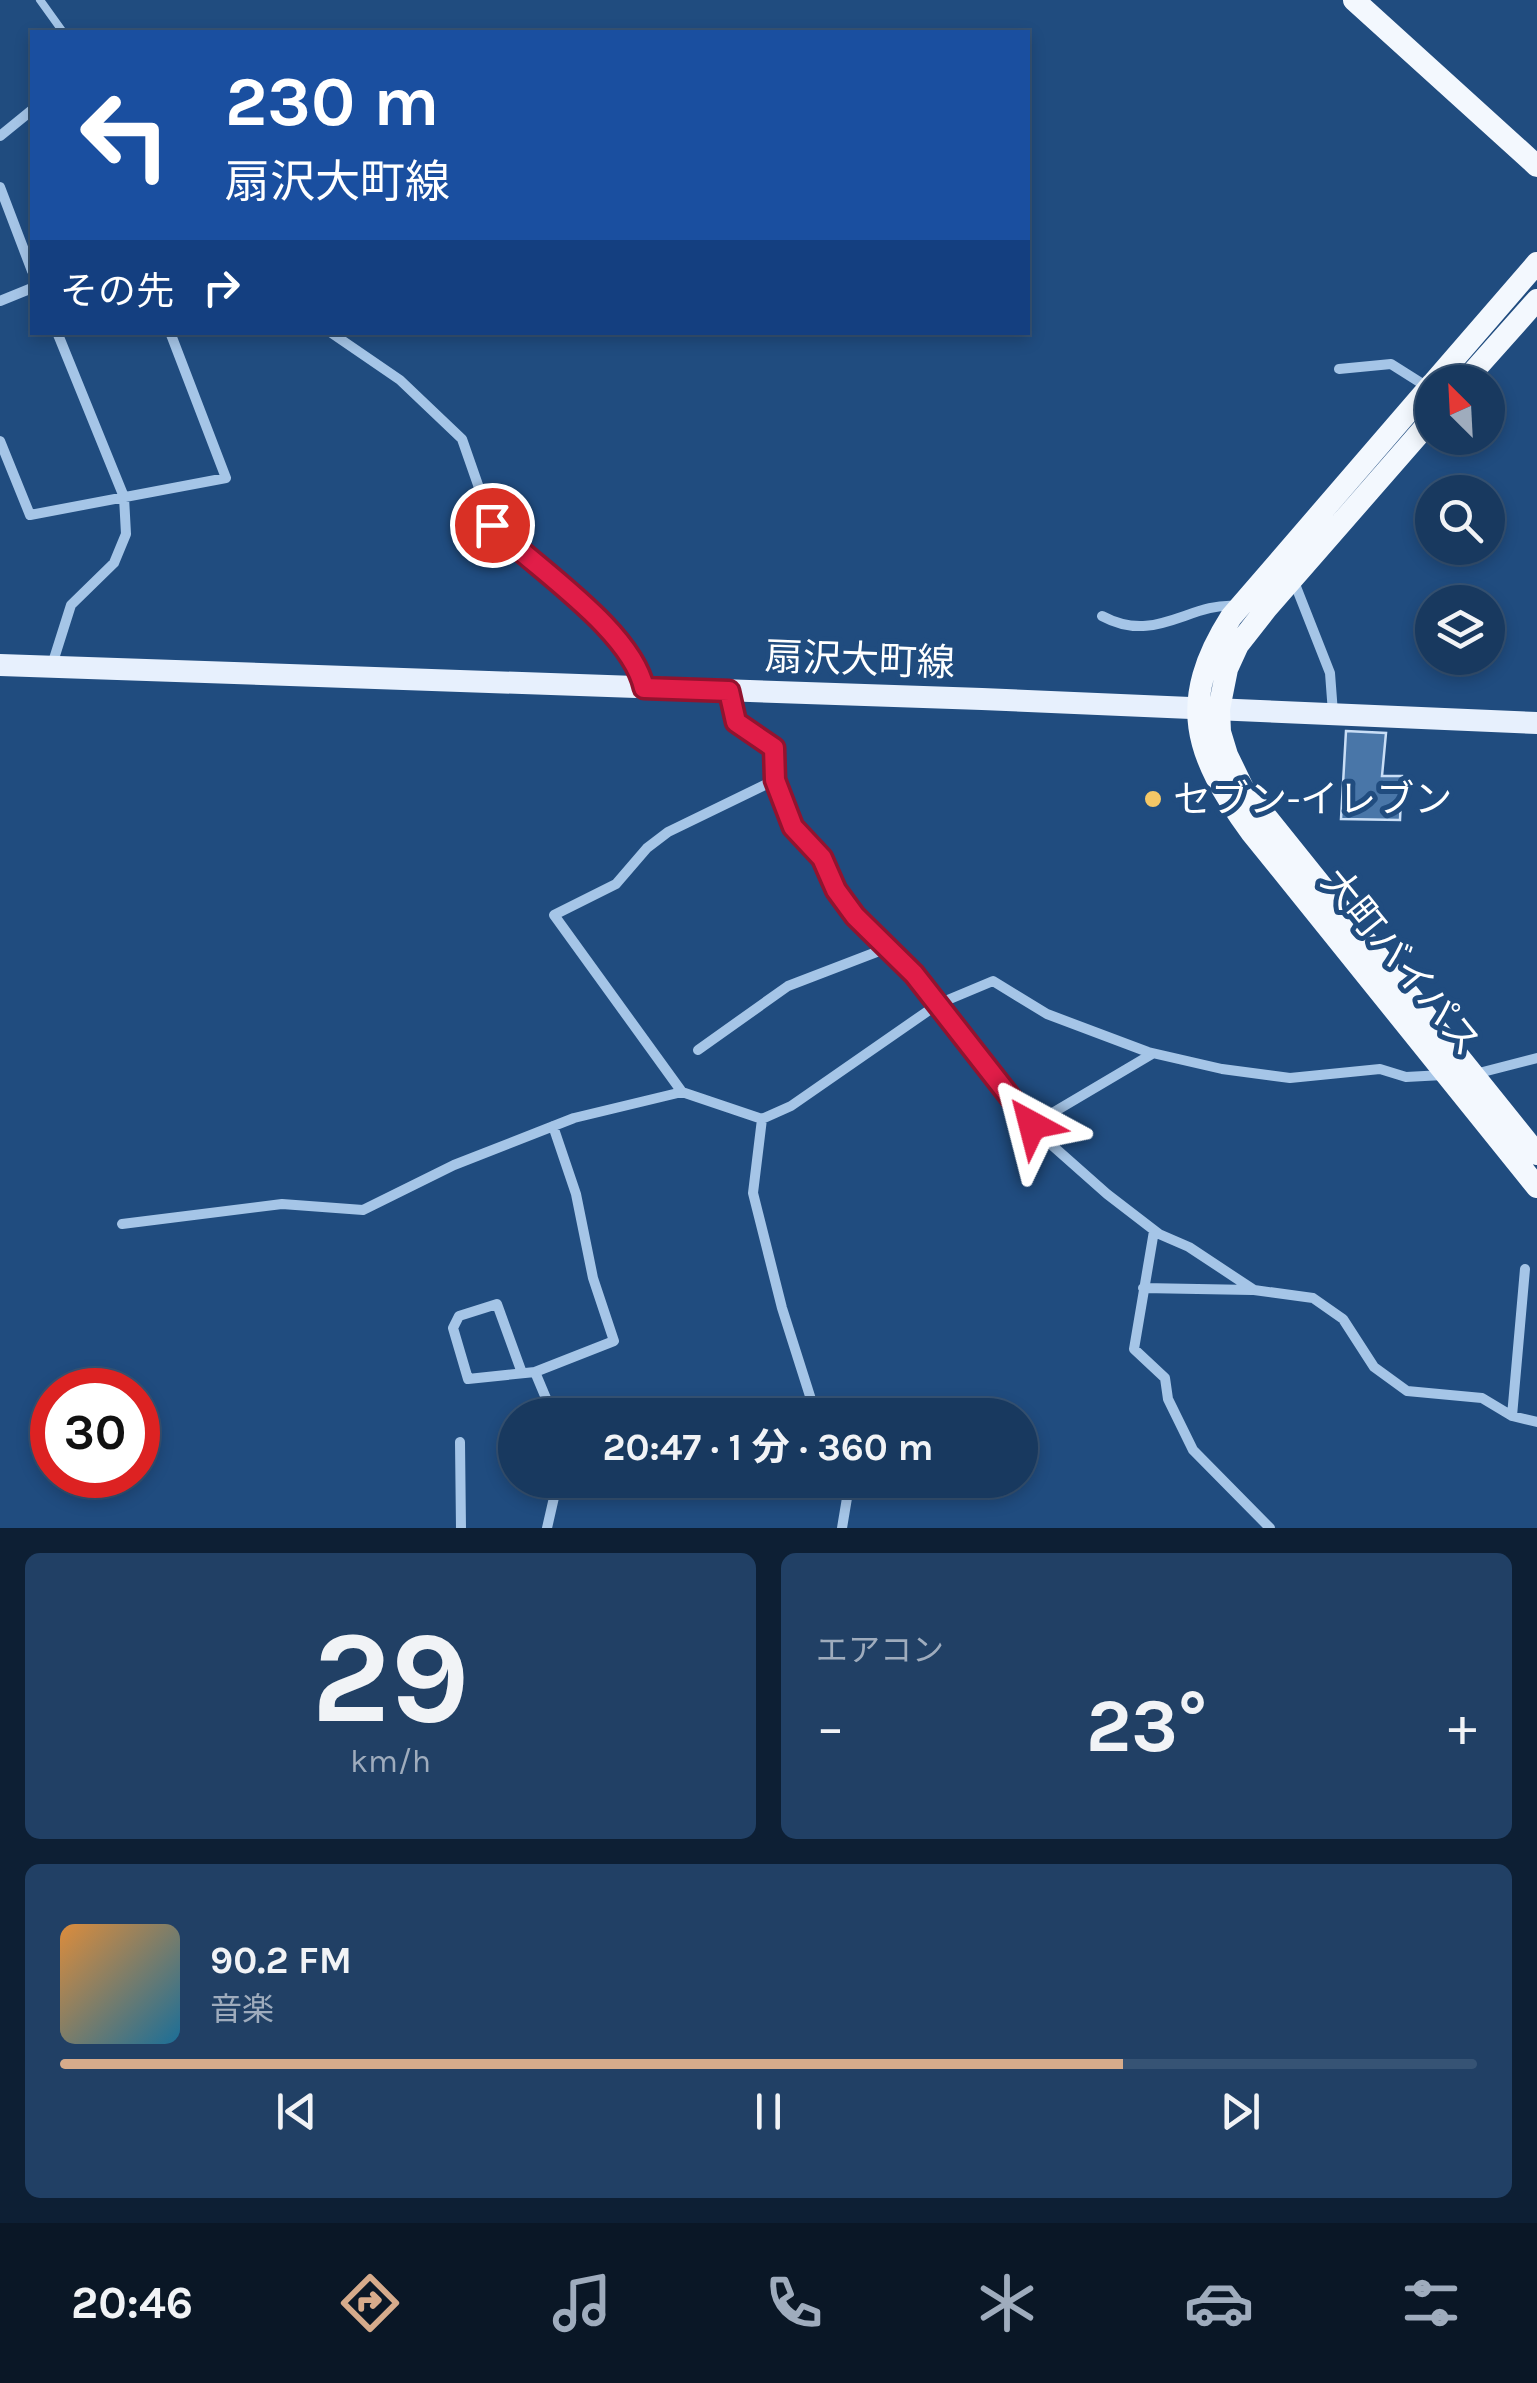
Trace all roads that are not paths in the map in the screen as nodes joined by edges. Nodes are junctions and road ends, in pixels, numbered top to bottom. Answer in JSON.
{"nodes":[{"id":1,"x":40,"y":0,"type":"edge"},
{"id":2,"x":1354,"y":0,"type":"edge"},
{"id":3,"x":62,"y":30,"type":"edge"},
{"id":4,"x":30,"y":112,"type":"edge"},
{"id":5,"x":0,"y":136,"type":"edge"},
{"id":6,"x":1537,"y":166,"type":"edge"},
{"id":7,"x":0,"y":188,"type":"edge"},
{"id":8,"x":1537,"y":263,"type":"edge"},
{"id":9,"x":30,"y":266,"type":"edge"},
{"id":10,"x":30,"y":289,"type":"edge"},
{"id":11,"x":1537,"y":300,"type":"edge"},
{"id":12,"x":0,"y":301,"type":"edge"},
{"id":13,"x":59,"y":335,"type":"edge"},
{"id":14,"x":171,"y":335,"type":"edge"},
{"id":15,"x":334,"y":335,"type":"edge"},
{"id":16,"x":1450,"y":365,"type":"edge"},
{"id":17,"x":1479,"y":365,"type":"edge"},
{"id":18,"x":1339,"y":369,"type":"dead end"},
{"id":19,"x":1415,"y":377,"type":"edge"},
{"id":20,"x":1415,"y":406,"type":"edge"},
{"id":21,"x":1415,"y":438,"type":"edge"},
{"id":22,"x":0,"y":441,"type":"edge"},
{"id":23,"x":124,"y":497,"type":"junction"},
{"id":24,"x":1292,"y":578,"type":"junction"},
{"id":25,"x":1240,"y":607,"type":"junction"},
{"id":26,"x":1102,"y":616,"type":"dead end"},
{"id":27,"x":0,"y":665,"type":"edge"},
{"id":28,"x":51,"y":666,"type":"junction"},
{"id":29,"x":644,"y":688,"type":"junction"},
{"id":30,"x":729,"y":691,"type":"junction"},
{"id":31,"x":1208,"y":708,"type":"junction"},
{"id":32,"x":1332,"y":713,"type":"junction"},
{"id":33,"x":1537,"y":723,"type":"edge"},
{"id":34,"x":775,"y":780,"type":"junction"},
{"id":35,"x":887,"y":948,"type":"junction"},
{"id":36,"x":938,"y":1004,"type":"junction"},
{"id":37,"x":698,"y":1050,"type":"dead end"},
{"id":38,"x":1152,"y":1054,"type":"junction"},
{"id":39,"x":1537,"y":1058,"type":"edge"},
{"id":40,"x":1472,"y":1074,"type":"junction"},
{"id":41,"x":1448,"y":1075,"type":"junction"},
{"id":42,"x":682,"y":1092,"type":"junction"},
{"id":43,"x":762,"y":1118,"type":"junction"},
{"id":44,"x":1032,"y":1125,"type":"junction"},
{"id":45,"x":552,"y":1126,"type":"junction"},
{"id":46,"x":1537,"y":1154,"type":"edge"},
{"id":47,"x":1537,"y":1187,"type":"edge"},
{"id":48,"x":122,"y":1224,"type":"dead end"},
{"id":49,"x":1154,"y":1231,"type":"junction"},
{"id":50,"x":1526,"y":1269,"type":"dead end"},
{"id":51,"x":1143,"y":1288,"type":"junction"},
{"id":52,"x":1254,"y":1290,"type":"junction"},
{"id":53,"x":535,"y":1372,"type":"junction"},
{"id":54,"x":522,"y":1374,"type":"junction"},
{"id":55,"x":546,"y":1398,"type":"edge"},
{"id":56,"x":811,"y":1398,"type":"edge"},
{"id":57,"x":1512,"y":1416,"type":"junction"},
{"id":58,"x":1537,"y":1422,"type":"edge"},
{"id":59,"x":460,"y":1442,"type":"dead end"},
{"id":60,"x":554,"y":1498,"type":"edge"},
{"id":61,"x":847,"y":1498,"type":"edge"},
{"id":62,"x":460,"y":1528,"type":"edge"},
{"id":63,"x":547,"y":1528,"type":"edge"},
{"id":64,"x":842,"y":1528,"type":"edge"},
{"id":65,"x":1270,"y":1528,"type":"edge"}],
"edges":[{"from":1,"to":3,"type":"lane"},
{"from":2,"to":6,"type":"highway"},
{"from":4,"to":5,"type":"street"},
{"from":7,"to":9,"type":"street"},
{"from":8,"to":16,"type":"highway","name":"大町バイパス"},
{"from":10,"to":12,"type":"street"},
{"from":11,"to":17,"type":"highway"},
{"from":13,"to":23,"type":"street"},
{"from":14,"to":23,"type":"street"},
{"from":15,"to":29,"type":"street"},
{"from":18,"to":19,"type":"street"},
{"from":20,"to":25,"type":"highway","name":"大町バイパス"},
{"from":21,"to":24,"type":"highway","name":"大町バイパス"},
{"from":22,"to":23,"type":"street"},
{"from":23,"to":28,"type":"street"},
{"from":24,"to":31,"type":"highway","name":"大町バイパス"},
{"from":24,"to":32,"type":"street"},
{"from":25,"to":26,"type":"street"},
{"from":25,"to":31,"type":"highway","name":"大町バイパス"},
{"from":27,"to":28,"type":"main road","name":"扇沢大町線"},
{"from":28,"to":29,"type":"main road","name":"扇沢大町線"},
{"from":29,"to":30,"type":"main road","name":"扇沢大町線"},
{"from":30,"to":31,"type":"main road","name":"扇沢大町線"},
{"from":30,"to":34,"type":"street"},
{"from":31,"to":32,"type":"main road","name":"扇沢大町線"},
{"from":31,"to":40,"type":"highway","name":"大町バイパス"},
{"from":31,"to":41,"type":"highway","name":"大町バイパス"},
{"from":32,"to":33,"type":"main road","name":"扇沢大町線"},
{"from":34,"to":35,"type":"street"},
{"from":34,"to":42,"type":"street"},
{"from":35,"to":36,"type":"street"},
{"from":35,"to":37,"type":"street"},
{"from":36,"to":38,"type":"street"},
{"from":36,"to":43,"type":"street"},
{"from":36,"to":44,"type":"street"},
{"from":38,"to":41,"type":"street"},
{"from":38,"to":44,"type":"street"},
{"from":39,"to":40,"type":"street"},
{"from":40,"to":41,"type":"street"},
{"from":40,"to":46,"type":"highway","name":"大町バイパス"},
{"from":41,"to":47,"type":"highway","name":"大町バイパス"},
{"from":42,"to":43,"type":"street"},
{"from":42,"to":45,"type":"street"},
{"from":43,"to":56,"type":"street"},
{"from":44,"to":49,"type":"street"},
{"from":45,"to":48,"type":"street"},
{"from":45,"to":53,"type":"street"},
{"from":49,"to":51,"type":"street"},
{"from":49,"to":52,"type":"street"},
{"from":50,"to":57,"type":"street"},
{"from":51,"to":52,"type":"street"},
{"from":51,"to":65,"type":"street"},
{"from":52,"to":57,"type":"street"},
{"from":53,"to":54,"type":"street"},
{"from":53,"to":55,"type":"street"},
{"from":54,"to":54,"type":"street"},
{"from":57,"to":58,"type":"street"},
{"from":59,"to":62,"type":"street"},
{"from":60,"to":63,"type":"street"},
{"from":61,"to":64,"type":"street"}]}
